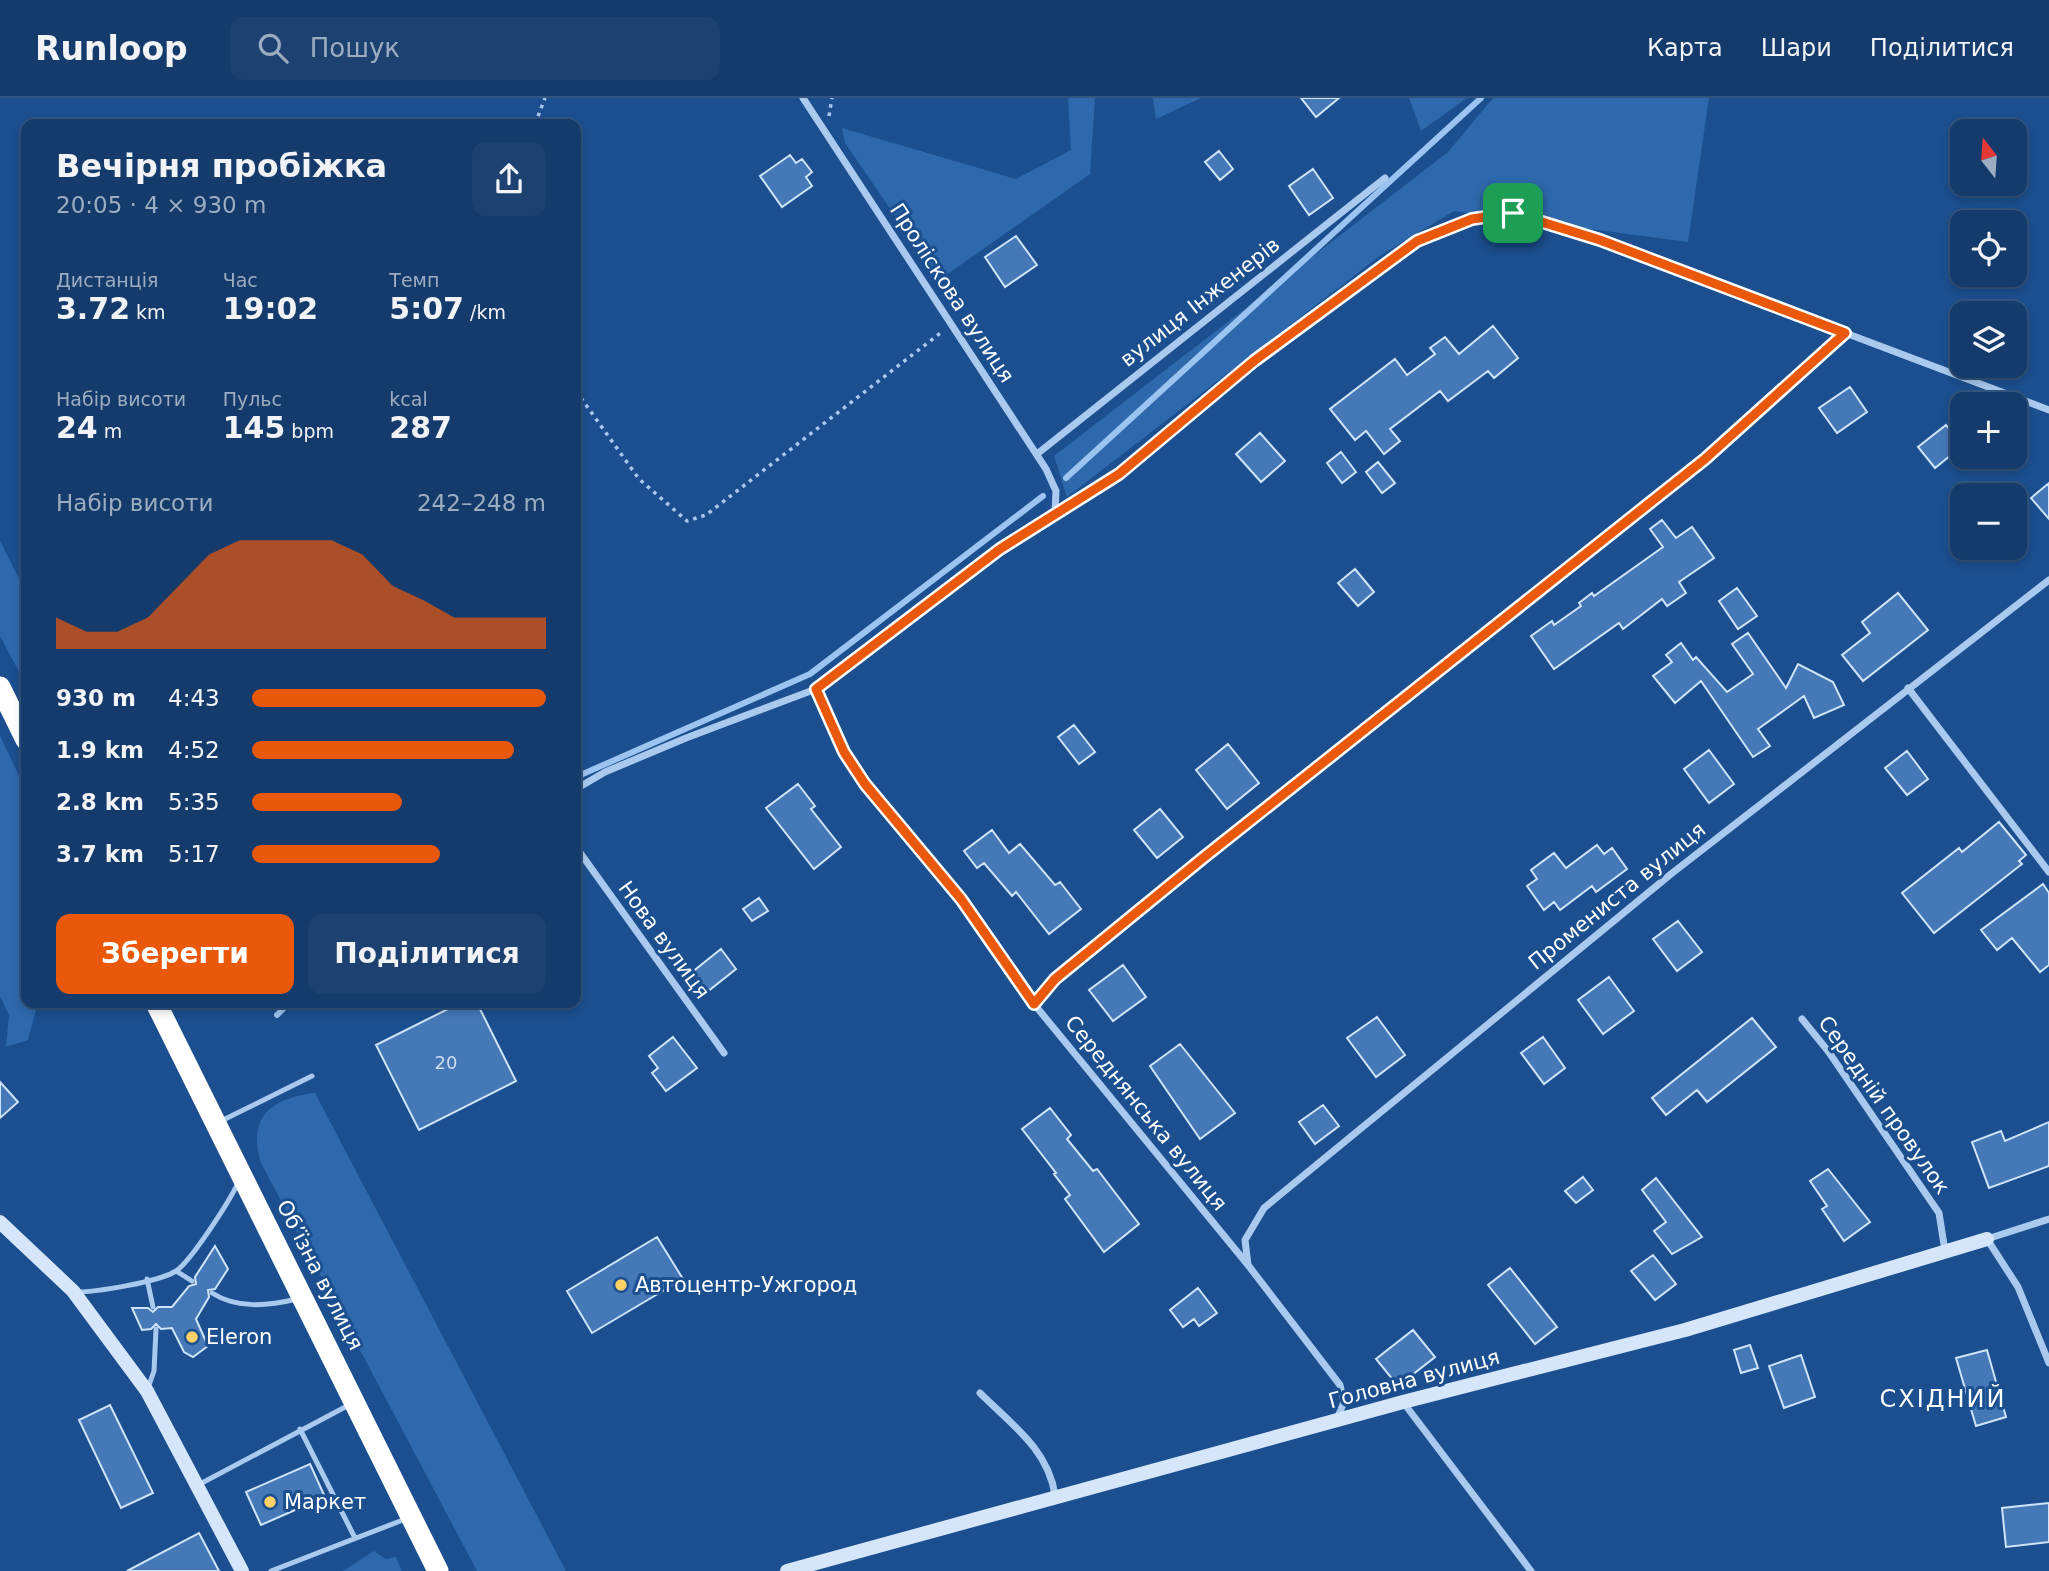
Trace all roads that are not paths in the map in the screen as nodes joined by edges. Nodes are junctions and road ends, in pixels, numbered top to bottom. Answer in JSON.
{"nodes":[{"id":1,"x":803,"y":98,"type":"edge"},
{"id":2,"x":1385,"y":178,"type":"dead end"},
{"id":3,"x":1845,"y":333,"type":"junction"},
{"id":4,"x":2049,"y":410,"type":"edge"},
{"id":5,"x":1037,"y":454,"type":"junction"},
{"id":6,"x":1055,"y":512,"type":"junction"},
{"id":7,"x":2049,"y":580,"type":"edge"},
{"id":8,"x":0,"y":687,"type":"edge"},
{"id":9,"x":1908,"y":688,"type":"junction"},
{"id":10,"x":816,"y":689,"type":"junction"},
{"id":11,"x":21,"y":730,"type":"edge"},
{"id":12,"x":581,"y":786,"type":"edge"},
{"id":13,"x":581,"y":854,"type":"edge"},
{"id":14,"x":2049,"y":872,"type":"edge"},
{"id":15,"x":1034,"y":1004,"type":"junction"},
{"id":16,"x":158,"y":1008,"type":"edge"},
{"id":17,"x":1802,"y":1019,"type":"dead end"},
{"id":18,"x":723,"y":1053,"type":"dead end"},
{"id":19,"x":312,"y":1076,"type":"dead end"},
{"id":20,"x":216,"y":1123,"type":"junction"},
{"id":21,"x":242,"y":1175,"type":"junction"},
{"id":22,"x":2049,"y":1219,"type":"edge"},
{"id":23,"x":0,"y":1222,"type":"edge"},
{"id":24,"x":1987,"y":1239,"type":"junction"},
{"id":25,"x":1945,"y":1251,"type":"junction"},
{"id":26,"x":1248,"y":1265,"type":"junction"},
{"id":27,"x":176,"y":1271,"type":"junction"},
{"id":28,"x":147,"y":1279,"type":"junction"},
{"id":29,"x":192,"y":1281,"type":"dead end"},
{"id":30,"x":73,"y":1292,"type":"junction"},
{"id":31,"x":212,"y":1293,"type":"dead end"},
{"id":32,"x":303,"y":1297,"type":"junction"},
{"id":33,"x":153,"y":1307,"type":"dead end"},
{"id":34,"x":156,"y":1329,"type":"dead end"},
{"id":35,"x":2049,"y":1363,"type":"edge"},
{"id":36,"x":147,"y":1391,"type":"junction"},
{"id":37,"x":980,"y":1392,"type":"dead end"},
{"id":38,"x":356,"y":1401,"type":"junction"},
{"id":39,"x":1403,"y":1402,"type":"junction"},
{"id":40,"x":1336,"y":1422,"type":"junction"},
{"id":41,"x":300,"y":1429,"type":"junction"},
{"id":42,"x":198,"y":1485,"type":"junction"},
{"id":43,"x":1055,"y":1495,"type":"junction"},
{"id":44,"x":412,"y":1517,"type":"junction"},
{"id":45,"x":355,"y":1538,"type":"junction"},
{"id":46,"x":242,"y":1571,"type":"edge"},
{"id":47,"x":271,"y":1571,"type":"edge"},
{"id":48,"x":438,"y":1571,"type":"edge"},
{"id":49,"x":787,"y":1571,"type":"edge"},
{"id":50,"x":1531,"y":1571,"type":"edge"}],
"edges":[{"from":1,"to":5,"type":"street","name":"Проліскова вулиця"},
{"from":2,"to":5,"type":"street","name":"вулиця Інженерів"},
{"from":3,"to":4,"type":"street"},
{"from":3,"to":6,"type":"street"},
{"from":3,"to":15,"type":"street"},
{"from":5,"to":6,"type":"street","name":"Проліскова вулиця"},
{"from":6,"to":10,"type":"street"},
{"from":7,"to":9,"type":"street","name":"Промениста вулиця"},
{"from":8,"to":11,"type":"highway"},
{"from":9,"to":14,"type":"street"},
{"from":9,"to":26,"type":"street","name":"Промениста вулиця"},
{"from":10,"to":12,"type":"street"},
{"from":10,"to":15,"type":"street","name":"Середнянська вулиця"},
{"from":13,"to":18,"type":"street","name":"Нова вулиця"},
{"from":15,"to":26,"type":"street","name":"Середнянська вулиця"},
{"from":16,"to":20,"type":"highway","name":"Обʼїзна вулиця"},
{"from":17,"to":25,"type":"street","name":"Середній провулок"},
{"from":19,"to":20,"type":"lane"},
{"from":20,"to":21,"type":"highway","name":"Обʼїзна вулиця"},
{"from":21,"to":27,"type":"lane"},
{"from":21,"to":32,"type":"highway","name":"Обʼїзна вулиця"},
{"from":22,"to":24,"type":"street","name":"Головна вулиця"},
{"from":23,"to":30,"type":"street"},
{"from":24,"to":25,"type":"street","name":"Головна вулиця"},
{"from":24,"to":35,"type":"street"},
{"from":25,"to":39,"type":"street","name":"Головна вулиця"},
{"from":26,"to":40,"type":"street","name":"Середнянська вулиця"},
{"from":27,"to":28,"type":"lane"},
{"from":27,"to":29,"type":"lane"},
{"from":28,"to":30,"type":"lane"},
{"from":28,"to":33,"type":"lane"},
{"from":30,"to":36,"type":"street"},
{"from":31,"to":32,"type":"lane"},
{"from":32,"to":38,"type":"highway","name":"Обʼїзна вулиця"},
{"from":34,"to":36,"type":"lane"},
{"from":36,"to":42,"type":"street"},
{"from":37,"to":43,"type":"street"},
{"from":38,"to":41,"type":"lane"},
{"from":38,"to":44,"type":"highway","name":"Обʼїзна вулиця"},
{"from":39,"to":40,"type":"street","name":"Головна вулиця"},
{"from":39,"to":50,"type":"street"},
{"from":40,"to":43,"type":"street","name":"Головна вулиця"},
{"from":41,"to":42,"type":"lane"},
{"from":41,"to":45,"type":"lane"},
{"from":42,"to":46,"type":"street"},
{"from":43,"to":49,"type":"street","name":"Головна вулиця"},
{"from":44,"to":45,"type":"lane"},
{"from":44,"to":48,"type":"highway","name":"Обʼїзна вулиця"},
{"from":45,"to":47,"type":"lane"}]}
